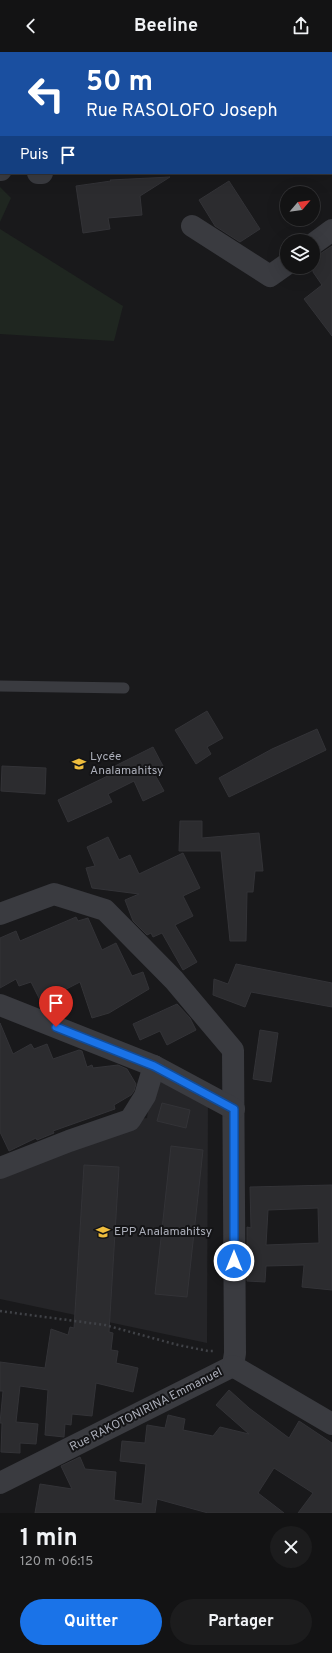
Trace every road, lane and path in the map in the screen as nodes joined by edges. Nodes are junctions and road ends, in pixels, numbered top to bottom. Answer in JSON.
{"nodes":[{"id":1,"x":192,"y":226,"type":"dead end"},
{"id":2,"x":332,"y":230,"type":"edge"},
{"id":3,"x":320,"y":239,"type":"edge"},
{"id":4,"x":280,"y":269,"type":"edge"},
{"id":5,"x":0,"y":686,"type":"edge"},
{"id":6,"x":124,"y":688,"type":"dead end"},
{"id":7,"x":0,"y":914,"type":"edge"},
{"id":8,"x":0,"y":1005,"type":"edge"},
{"id":9,"x":154,"y":1066,"type":"junction"},
{"id":10,"x":234,"y":1109,"type":"junction"},
{"id":11,"x":0,"y":1168,"type":"edge"},
{"id":12,"x":0,"y":1311,"type":"edge"},
{"id":13,"x":234,"y":1359,"type":"junction"},
{"id":14,"x":332,"y":1424,"type":"edge"},
{"id":15,"x":0,"y":1483,"type":"edge"}],
"edges":[{"from":1,"to":4,"type":"street"},
{"from":2,"to":3,"type":"street"},
{"from":5,"to":6,"type":"lane"},
{"from":7,"to":10,"type":"street"},
{"from":8,"to":9,"type":"street"},
{"from":9,"to":10,"type":"street"},
{"from":9,"to":11,"type":"street"},
{"from":10,"to":13,"type":"street"},
{"from":12,"to":13,"type":"path"},
{"from":13,"to":14,"type":"street"},
{"from":13,"to":15,"type":"street","name":"Rue RAKOTONIRINA Emmanuel"}]}
